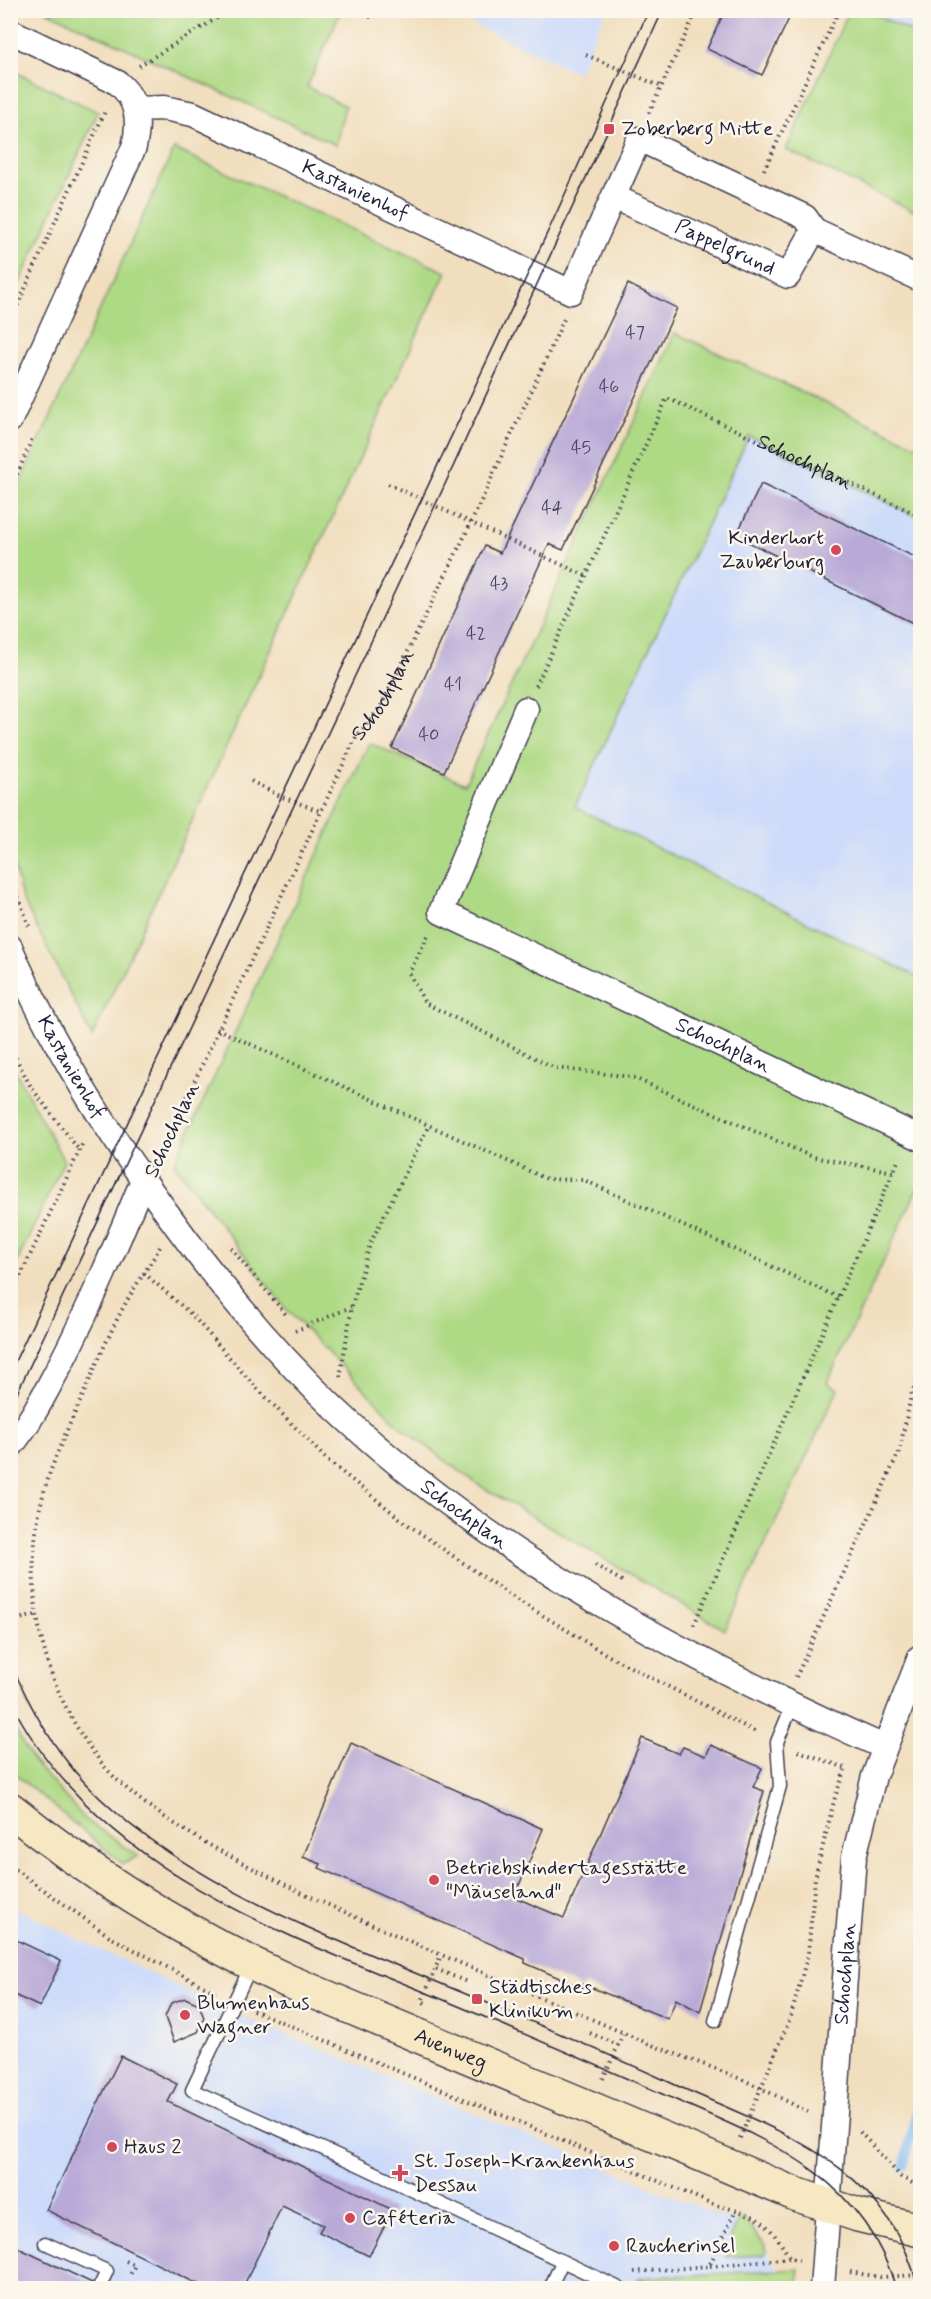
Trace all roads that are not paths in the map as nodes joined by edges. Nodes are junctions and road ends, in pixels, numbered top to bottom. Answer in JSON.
{"nodes":[{"id":1,"x":10,"y":31,"type":"edge"},
{"id":2,"x":136,"y":109,"type":"junction"},
{"id":3,"x":614,"y":197,"type":"junction"},
{"id":4,"x":814,"y":230,"type":"junction"},
{"id":5,"x":921,"y":279,"type":"edge"},
{"id":6,"x":10,"y":420,"type":"edge"},
{"id":7,"x":526,"y":709,"type":"road end"},
{"id":8,"x":10,"y":947,"type":"edge"},
{"id":9,"x":916,"y":1136,"type":"edge"},
{"id":10,"x":143,"y":1180,"type":"junction"},
{"id":11,"x":10,"y":1447,"type":"edge"},
{"id":12,"x":921,"y":1657,"type":"edge"},
{"id":13,"x":788,"y":1704,"type":"junction"},
{"id":14,"x":884,"y":1748,"type":"junction"},
{"id":15,"x":10,"y":1809,"type":"edge"},
{"id":16,"x":252,"y":1964,"type":"junction"},
{"id":17,"x":714,"y":2021,"type":"dead end"},
{"id":18,"x":829,"y":2206,"type":"junction"},
{"id":19,"x":921,"y":2230,"type":"edge"},
{"id":20,"x":45,"y":2243,"type":"dead end"},
{"id":21,"x":562,"y":2262,"type":"junction"},
{"id":22,"x":823,"y":2278,"type":"edge"},
{"id":23,"x":99,"y":2289,"type":"edge"},
{"id":24,"x":550,"y":2289,"type":"edge"},
{"id":25,"x":619,"y":2289,"type":"edge"}],
"edges":[{"from":1,"to":2,"type":"street"},
{"from":2,"to":3,"type":"street","name":"Kastanienhof"},
{"from":2,"to":6,"type":"street"},
{"from":3,"to":4,"type":"street","name":"Pappelgrund"},
{"from":3,"to":4,"type":"street"},
{"from":4,"to":5,"type":"street"},
{"from":7,"to":9,"type":"street","name":"Schochplan"},
{"from":8,"to":10,"type":"street","name":"Kastanienhof"},
{"from":10,"to":11,"type":"street"},
{"from":10,"to":13,"type":"street","name":"Schochplan"},
{"from":12,"to":14,"type":"street","name":"Schochplan"},
{"from":13,"to":14,"type":"street","name":"Schochplan"},
{"from":13,"to":17,"type":"lane"},
{"from":14,"to":18,"type":"street","name":"Schochplan"},
{"from":15,"to":16,"type":"main road","name":"Auenweg"},
{"from":16,"to":18,"type":"main road","name":"Auenweg"},
{"from":16,"to":21,"type":"lane"},
{"from":18,"to":19,"type":"main road","name":"Auenweg"},
{"from":18,"to":22,"type":"street","name":"Schochplan"},
{"from":20,"to":23,"type":"lane"},
{"from":21,"to":24,"type":"lane"},
{"from":21,"to":25,"type":"lane"}]}
